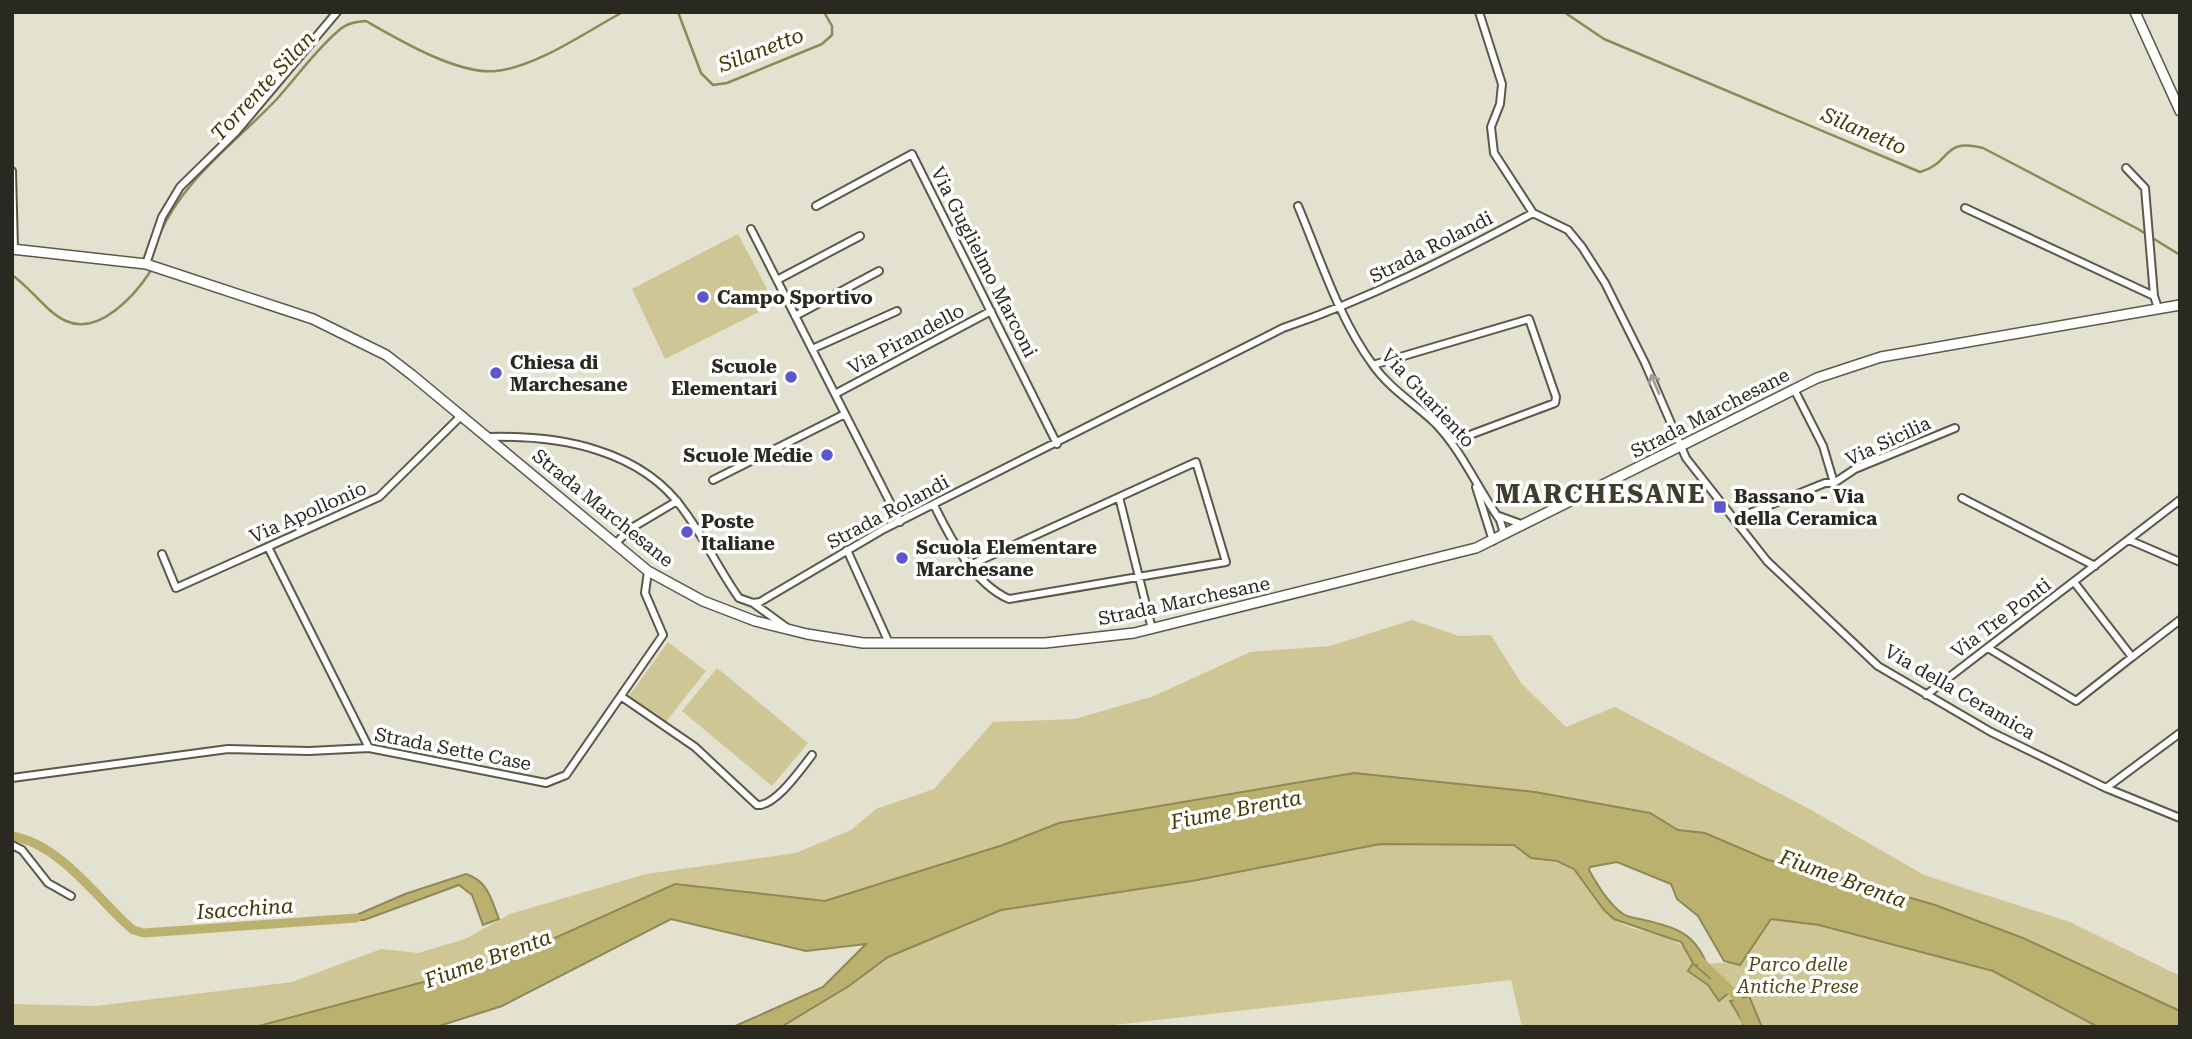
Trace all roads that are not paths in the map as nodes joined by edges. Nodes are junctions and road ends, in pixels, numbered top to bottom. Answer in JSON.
{"nodes":[{"id":1,"x":337,"y":12,"type":"edge"},
{"id":2,"x":1479,"y":12,"type":"edge"},
{"id":3,"x":2135,"y":12,"type":"edge"},
{"id":4,"x":2180,"y":111,"type":"edge"},
{"id":5,"x":2126,"y":168,"type":"dead end"},
{"id":6,"x":12,"y":171,"type":"edge"},
{"id":7,"x":816,"y":206,"type":"dead end"},
{"id":8,"x":1298,"y":206,"type":"dead end"},
{"id":9,"x":1965,"y":208,"type":"dead end"},
{"id":10,"x":1533,"y":213,"type":"junction"},
{"id":11,"x":751,"y":229,"type":"dead end"},
{"id":12,"x":860,"y":236,"type":"dead end"},
{"id":13,"x":13,"y":249,"type":"edge"},
{"id":14,"x":146,"y":264,"type":"junction"},
{"id":15,"x":879,"y":271,"type":"dead end"},
{"id":16,"x":777,"y":280,"type":"junction"},
{"id":17,"x":2154,"y":296,"type":"junction"},
{"id":18,"x":2180,"y":305,"type":"edge"},
{"id":19,"x":2158,"y":308,"type":"junction"},
{"id":20,"x":1342,"y":309,"type":"junction"},
{"id":21,"x":897,"y":311,"type":"dead end"},
{"id":22,"x":991,"y":311,"type":"junction"},
{"id":23,"x":795,"y":316,"type":"junction"},
{"id":24,"x":812,"y":349,"type":"junction"},
{"id":25,"x":1373,"y":365,"type":"junction"},
{"id":26,"x":1794,"y":389,"type":"junction"},
{"id":27,"x":835,"y":394,"type":"junction"},
{"id":28,"x":845,"y":414,"type":"junction"},
{"id":29,"x":462,"y":415,"type":"junction"},
{"id":30,"x":1955,"y":428,"type":"dead end"},
{"id":31,"x":489,"y":437,"type":"junction"},
{"id":32,"x":1451,"y":442,"type":"junction"},
{"id":33,"x":1057,"y":444,"type":"junction"},
{"id":34,"x":1680,"y":447,"type":"junction"},
{"id":35,"x":1472,"y":472,"type":"junction"},
{"id":36,"x":713,"y":480,"type":"dead end"},
{"id":37,"x":1835,"y":483,"type":"junction"},
{"id":38,"x":1119,"y":497,"type":"junction"},
{"id":39,"x":1962,"y":498,"type":"dead end"},
{"id":40,"x":2180,"y":500,"type":"edge"},
{"id":41,"x":677,"y":501,"type":"junction"},
{"id":42,"x":934,"y":505,"type":"junction"},
{"id":43,"x":1495,"y":512,"type":"junction"},
{"id":44,"x":1734,"y":519,"type":"junction"},
{"id":45,"x":900,"y":522,"type":"junction"},
{"id":46,"x":1529,"y":525,"type":"junction"},
{"id":47,"x":1496,"y":540,"type":"junction"},
{"id":48,"x":2129,"y":540,"type":"junction"},
{"id":49,"x":615,"y":544,"type":"junction"},
{"id":50,"x":268,"y":547,"type":"junction"},
{"id":51,"x":847,"y":550,"type":"junction"},
{"id":52,"x":162,"y":554,"type":"dead end"},
{"id":53,"x":2180,"y":562,"type":"edge"},
{"id":54,"x":970,"y":565,"type":"junction"},
{"id":55,"x":2095,"y":566,"type":"junction"},
{"id":56,"x":648,"y":571,"type":"junction"},
{"id":57,"x":1140,"y":578,"type":"junction"},
{"id":58,"x":2074,"y":582,"type":"junction"},
{"id":59,"x":753,"y":603,"type":"junction"},
{"id":60,"x":2180,"y":620,"type":"edge"},
{"id":61,"x":1152,"y":629,"type":"junction"},
{"id":62,"x":791,"y":630,"type":"junction"},
{"id":63,"x":889,"y":643,"type":"junction"},
{"id":64,"x":1987,"y":648,"type":"junction"},
{"id":65,"x":2132,"y":657,"type":"junction"},
{"id":66,"x":1926,"y":695,"type":"junction"},
{"id":67,"x":622,"y":697,"type":"junction"},
{"id":68,"x":2180,"y":733,"type":"edge"},
{"id":69,"x":369,"y":748,"type":"junction"},
{"id":70,"x":812,"y":755,"type":"dead end"},
{"id":71,"x":12,"y":778,"type":"edge"},
{"id":72,"x":2106,"y":788,"type":"junction"},
{"id":73,"x":2180,"y":818,"type":"edge"},
{"id":74,"x":12,"y":845,"type":"edge"},
{"id":75,"x":71,"y":896,"type":"dead end"}],
"edges":[{"from":1,"to":14,"type":"street"},
{"from":2,"to":10,"type":"street"},
{"from":3,"to":4,"type":"main road"},
{"from":5,"to":17,"type":"street"},
{"from":6,"to":13,"type":"street","name":"Strada Marchesane"},
{"from":7,"to":22,"type":"street","name":"Via Guglielmo Marconi"},
{"from":8,"to":20,"type":"street"},
{"from":9,"to":17,"type":"street"},
{"from":10,"to":20,"type":"street","name":"Strada Rolandi"},
{"from":34,"to":10,"type":"street","name":"Via della Ceramica","one_way":true},
{"from":11,"to":16,"type":"street"},
{"from":12,"to":16,"type":"street"},
{"from":13,"to":14,"type":"main road","name":"Strada Marchesane"},
{"from":14,"to":29,"type":"main road","name":"Strada Marchesane"},
{"from":15,"to":23,"type":"street"},
{"from":16,"to":23,"type":"street"},
{"from":17,"to":19,"type":"street"},
{"from":18,"to":19,"type":"main road","name":"Strada Marchesane"},
{"from":19,"to":26,"type":"main road","name":"Strada Marchesane"},
{"from":20,"to":25,"type":"street","name":"Via Guariento"},
{"from":20,"to":33,"type":"street","name":"Strada Rolandi"},
{"from":21,"to":24,"type":"street"},
{"from":22,"to":27,"type":"street","name":"Via Pirandello"},
{"from":22,"to":33,"type":"street","name":"Via Guglielmo Marconi"},
{"from":23,"to":24,"type":"street"},
{"from":24,"to":27,"type":"street"},
{"from":25,"to":32,"type":"street","name":"Via Guariento"},
{"from":25,"to":32,"type":"street"},
{"from":26,"to":34,"type":"main road","name":"Strada Marchesane"},
{"from":26,"to":37,"type":"street","name":"Via Sicilia"},
{"from":27,"to":28,"type":"street"},
{"from":28,"to":36,"type":"street"},
{"from":28,"to":45,"type":"street"},
{"from":29,"to":31,"type":"main road","name":"Strada Marchesane"},
{"from":29,"to":50,"type":"street","name":"Via Apollonio"},
{"from":30,"to":37,"type":"street","name":"Via Sicilia"},
{"from":31,"to":41,"type":"street"},
{"from":31,"to":49,"type":"main road","name":"Strada Marchesane"},
{"from":32,"to":35,"type":"street","name":"Via Guariento"},
{"from":33,"to":42,"type":"street","name":"Strada Rolandi"},
{"from":34,"to":44,"type":"street","name":"Via della Ceramica"},
{"from":34,"to":46,"type":"main road","name":"Strada Marchesane"},
{"from":35,"to":43,"type":"street","name":"Via Guariento"},
{"from":35,"to":47,"type":"street","name":"Via Guariento"},
{"from":37,"to":44,"type":"street","name":"Via Sicilia"},
{"from":38,"to":54,"type":"street"},
{"from":38,"to":57,"type":"street"},
{"from":38,"to":57,"type":"street"},
{"from":39,"to":55,"type":"street"},
{"from":40,"to":48,"type":"street","name":"Via Tre Ponti"},
{"from":41,"to":49,"type":"street"},
{"from":41,"to":59,"type":"street"},
{"from":42,"to":45,"type":"street","name":"Strada Rolandi"},
{"from":42,"to":54,"type":"street"},
{"from":43,"to":46,"type":"street"},
{"from":43,"to":47,"type":"street","name":"Via Guariento"},
{"from":44,"to":66,"type":"street","name":"Via della Ceramica"},
{"from":45,"to":51,"type":"street","name":"Strada Rolandi"},
{"from":46,"to":47,"type":"main road","name":"Strada Marchesane"},
{"from":47,"to":61,"type":"main road","name":"Strada Marchesane"},
{"from":48,"to":53,"type":"street"},
{"from":48,"to":55,"type":"street","name":"Via Tre Ponti"},
{"from":49,"to":56,"type":"main road","name":"Strada Marchesane"},
{"from":50,"to":52,"type":"street","name":"Via Apollonio"},
{"from":50,"to":69,"type":"street"},
{"from":51,"to":59,"type":"street","name":"Strada Rolandi"},
{"from":51,"to":63,"type":"street"},
{"from":54,"to":57,"type":"street"},
{"from":55,"to":58,"type":"street","name":"Via Tre Ponti"},
{"from":56,"to":62,"type":"main road","name":"Strada Marchesane"},
{"from":56,"to":67,"type":"street","name":"Strada Sette Case"},
{"from":57,"to":61,"type":"street"},
{"from":58,"to":64,"type":"street","name":"Via Tre Ponti"},
{"from":58,"to":65,"type":"street"},
{"from":59,"to":62,"type":"street"},
{"from":60,"to":65,"type":"street"},
{"from":61,"to":63,"type":"main road","name":"Strada Marchesane"},
{"from":62,"to":63,"type":"main road","name":"Strada Marchesane"},
{"from":64,"to":65,"type":"street"},
{"from":64,"to":66,"type":"street","name":"Via Tre Ponti"},
{"from":66,"to":72,"type":"street","name":"Via della Ceramica"},
{"from":67,"to":69,"type":"street","name":"Strada Sette Case"},
{"from":67,"to":70,"type":"street"},
{"from":68,"to":72,"type":"street"},
{"from":69,"to":71,"type":"street","name":"Strada Sette Case"},
{"from":72,"to":73,"type":"street","name":"Via della Ceramica"},
{"from":74,"to":75,"type":"street"}]}
